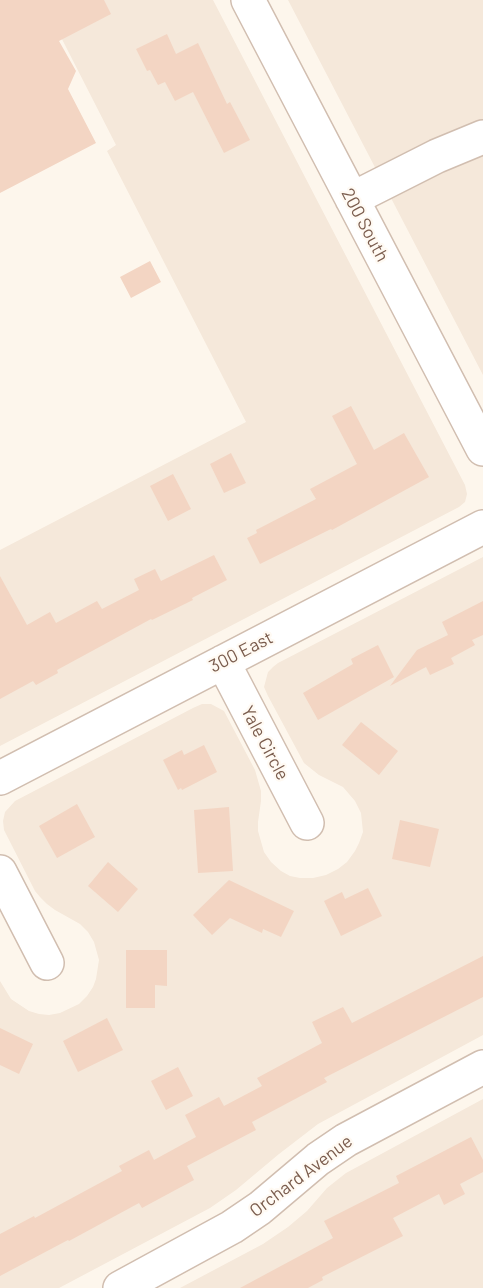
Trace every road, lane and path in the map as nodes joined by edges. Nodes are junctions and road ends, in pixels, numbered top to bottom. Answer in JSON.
{"nodes":[{"id":1,"x":248,"y":0,"type":"edge"},
{"id":2,"x":483,"y":137,"type":"edge"},
{"id":3,"x":352,"y":199,"type":"junction"},
{"id":4,"x":483,"y":449,"type":"edge"},
{"id":5,"x":483,"y":527,"type":"edge"},
{"id":6,"x":223,"y":662,"type":"junction"},
{"id":7,"x":0,"y":778,"type":"edge"},
{"id":8,"x":308,"y":824,"type":"dead end"},
{"id":9,"x":0,"y":872,"type":"edge"},
{"id":10,"x":47,"y":963,"type":"dead end"},
{"id":11,"x":483,"y":1067,"type":"edge"},
{"id":12,"x":120,"y":1288,"type":"edge"}],
"edges":[{"from":1,"to":3,"type":"street","name":"200 South"},
{"from":2,"to":3,"type":"street"},
{"from":3,"to":4,"type":"street","name":"200 South"},
{"from":5,"to":6,"type":"street","name":"300 East"},
{"from":6,"to":7,"type":"street","name":"300 East"},
{"from":6,"to":8,"type":"street","name":"Yale Circle"},
{"from":9,"to":10,"type":"street"},
{"from":11,"to":12,"type":"street","name":"Orchard Avenue"}]}
